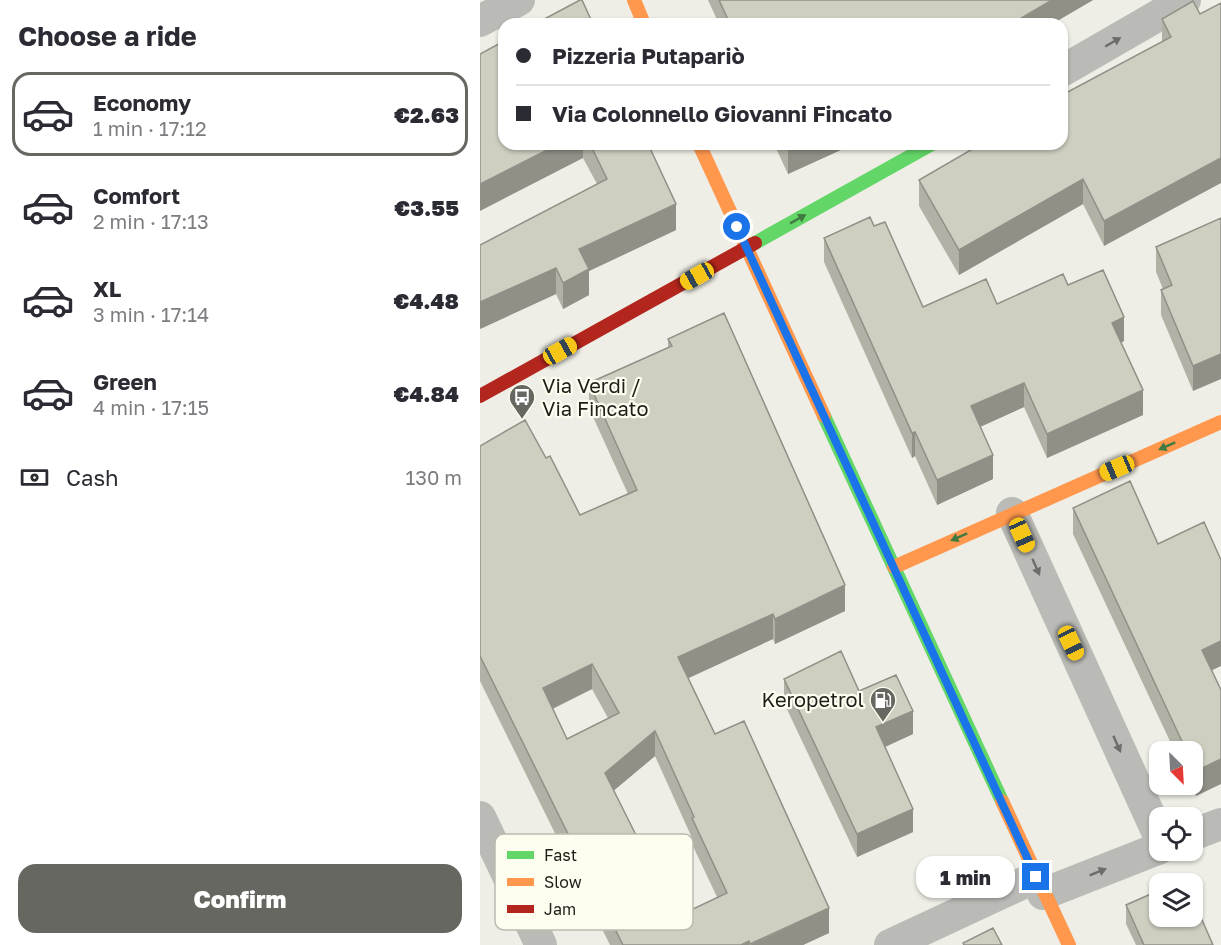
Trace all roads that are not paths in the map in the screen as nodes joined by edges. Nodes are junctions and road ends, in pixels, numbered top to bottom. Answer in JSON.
{"nodes":[{"id":1,"x":519,"y":0,"type":"edge"},
{"id":2,"x":634,"y":0,"type":"edge"},
{"id":3,"x":1185,"y":0,"type":"edge"},
{"id":4,"x":642,"y":18,"type":"edge"},
{"id":5,"x":480,"y":21,"type":"edge"},
{"id":6,"x":1068,"y":68,"type":"edge"},
{"id":7,"x":702,"y":150,"type":"edge"},
{"id":8,"x":921,"y":150,"type":"edge"},
{"id":9,"x":747,"y":248,"type":"junction"},
{"id":10,"x":480,"y":396,"type":"edge"},
{"id":11,"x":1221,"y":422,"type":"edge"},
{"id":12,"x":1012,"y":513,"type":"junction"},
{"id":13,"x":894,"y":567,"type":"junction"},
{"id":14,"x":1149,"y":814,"type":"edge"},
{"id":15,"x":480,"y":817,"type":"edge"},
{"id":16,"x":1221,"y":824,"type":"edge"},
{"id":17,"x":1203,"y":831,"type":"edge"},
{"id":18,"x":495,"y":848,"type":"edge"},
{"id":19,"x":1149,"y":851,"type":"edge"},
{"id":20,"x":1040,"y":885,"type":"junction"},
{"id":21,"x":534,"y":930,"type":"edge"},
{"id":22,"x":541,"y":945,"type":"edge"},
{"id":23,"x":890,"y":945,"type":"edge"},
{"id":24,"x":1069,"y":945,"type":"edge"}],
"edges":[{"from":1,"to":5,"type":"street"},
{"from":2,"to":4,"type":"main road"},
{"from":6,"to":3,"type":"street","one_way":true},
{"from":7,"to":9,"type":"main road"},
{"from":9,"to":8,"type":"main road","one_way":true},
{"from":9,"to":10,"type":"main road"},
{"from":9,"to":13,"type":"main road"},
{"from":11,"to":12,"type":"main road","one_way":true},
{"from":12,"to":13,"type":"main road","one_way":true},
{"from":12,"to":14,"type":"street","one_way":true},
{"from":13,"to":20,"type":"main road"},
{"from":15,"to":18,"type":"street"},
{"from":16,"to":17,"type":"street"},
{"from":20,"to":19,"type":"street","one_way":true},
{"from":20,"to":23,"type":"street"},
{"from":20,"to":24,"type":"main road"},
{"from":21,"to":22,"type":"street"}]}
